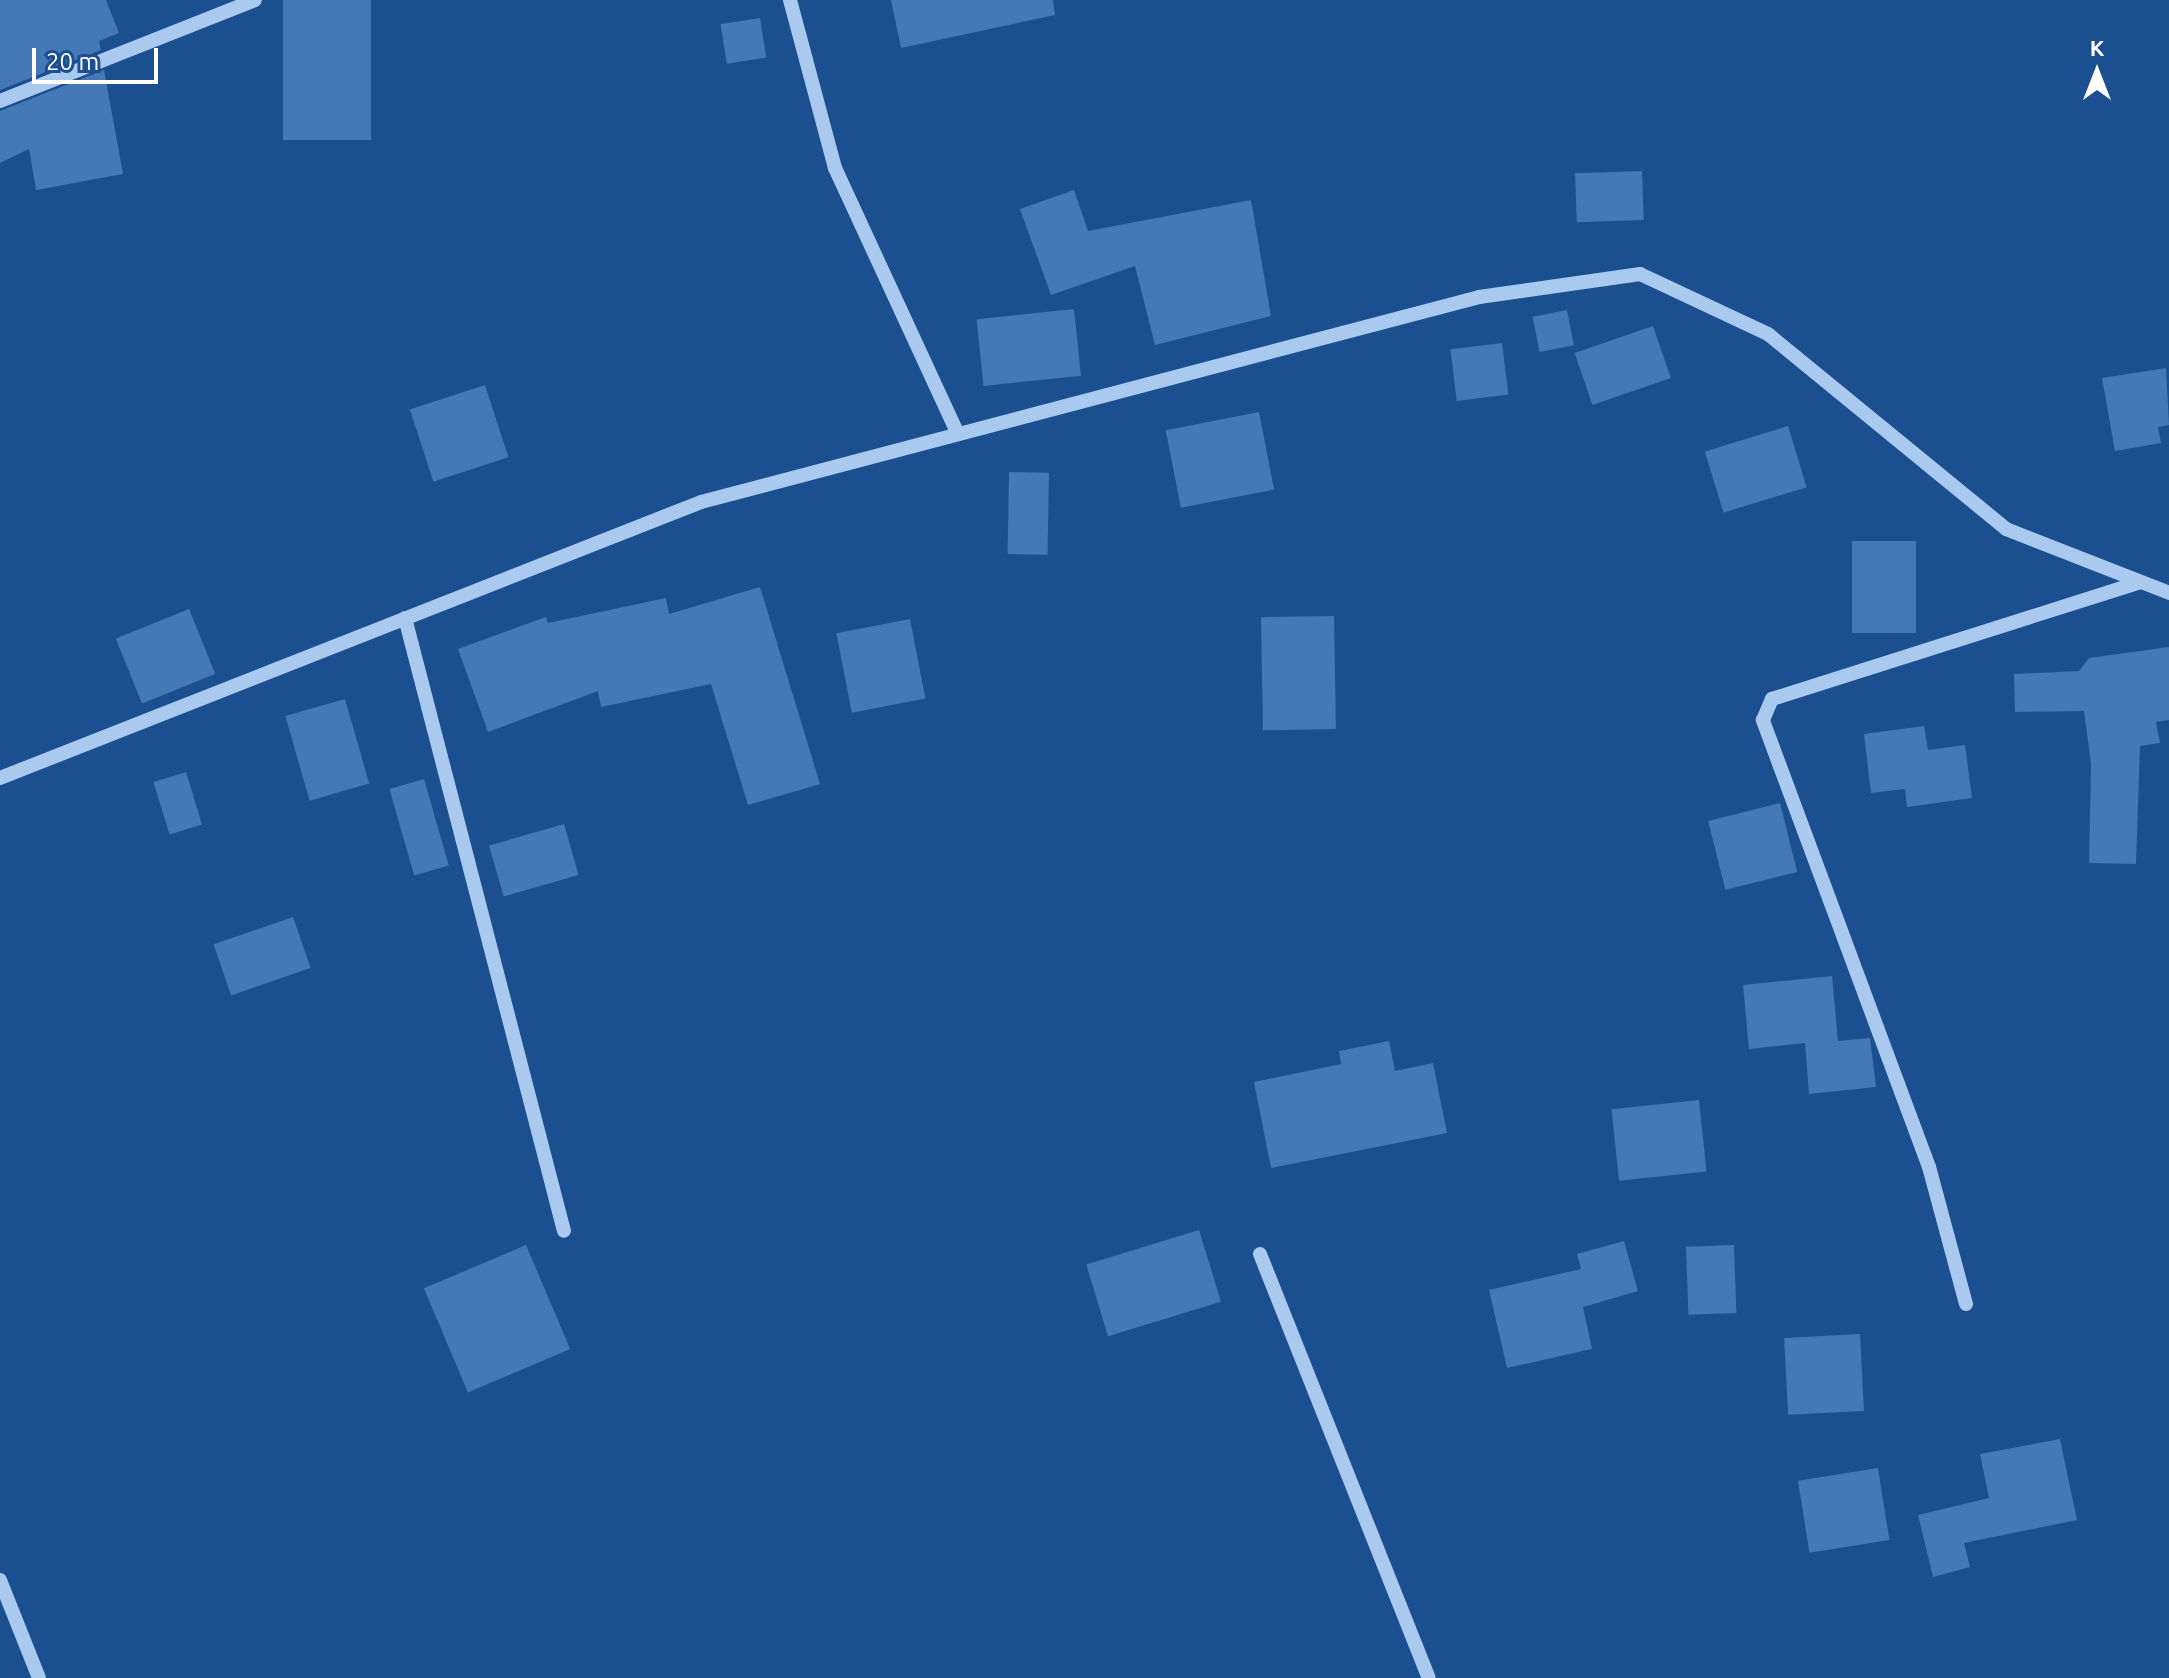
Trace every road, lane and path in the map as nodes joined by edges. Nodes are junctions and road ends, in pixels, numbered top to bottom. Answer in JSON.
{"nodes":[{"id":1,"x":255,"y":0,"type":"edge"},
{"id":2,"x":790,"y":0,"type":"edge"},
{"id":3,"x":0,"y":101,"type":"edge"},
{"id":4,"x":958,"y":434,"type":"junction"},
{"id":5,"x":2140,"y":582,"type":"junction"},
{"id":6,"x":2169,"y":593,"type":"edge"},
{"id":7,"x":405,"y":618,"type":"junction"},
{"id":8,"x":0,"y":778,"type":"edge"},
{"id":9,"x":564,"y":1231,"type":"dead end"},
{"id":10,"x":1260,"y":1254,"type":"dead end"},
{"id":11,"x":1966,"y":1304,"type":"dead end"},
{"id":12,"x":0,"y":1580,"type":"edge"},
{"id":13,"x":39,"y":1678,"type":"edge"},
{"id":14,"x":1429,"y":1678,"type":"edge"}],
"edges":[{"from":1,"to":3,"type":"street"},
{"from":2,"to":4,"type":"street"},
{"from":4,"to":5,"type":"street"},
{"from":4,"to":7,"type":"street"},
{"from":5,"to":6,"type":"street"},
{"from":5,"to":11,"type":"street"},
{"from":7,"to":8,"type":"street"},
{"from":7,"to":9,"type":"street"},
{"from":10,"to":14,"type":"street"},
{"from":12,"to":13,"type":"street"}]}
